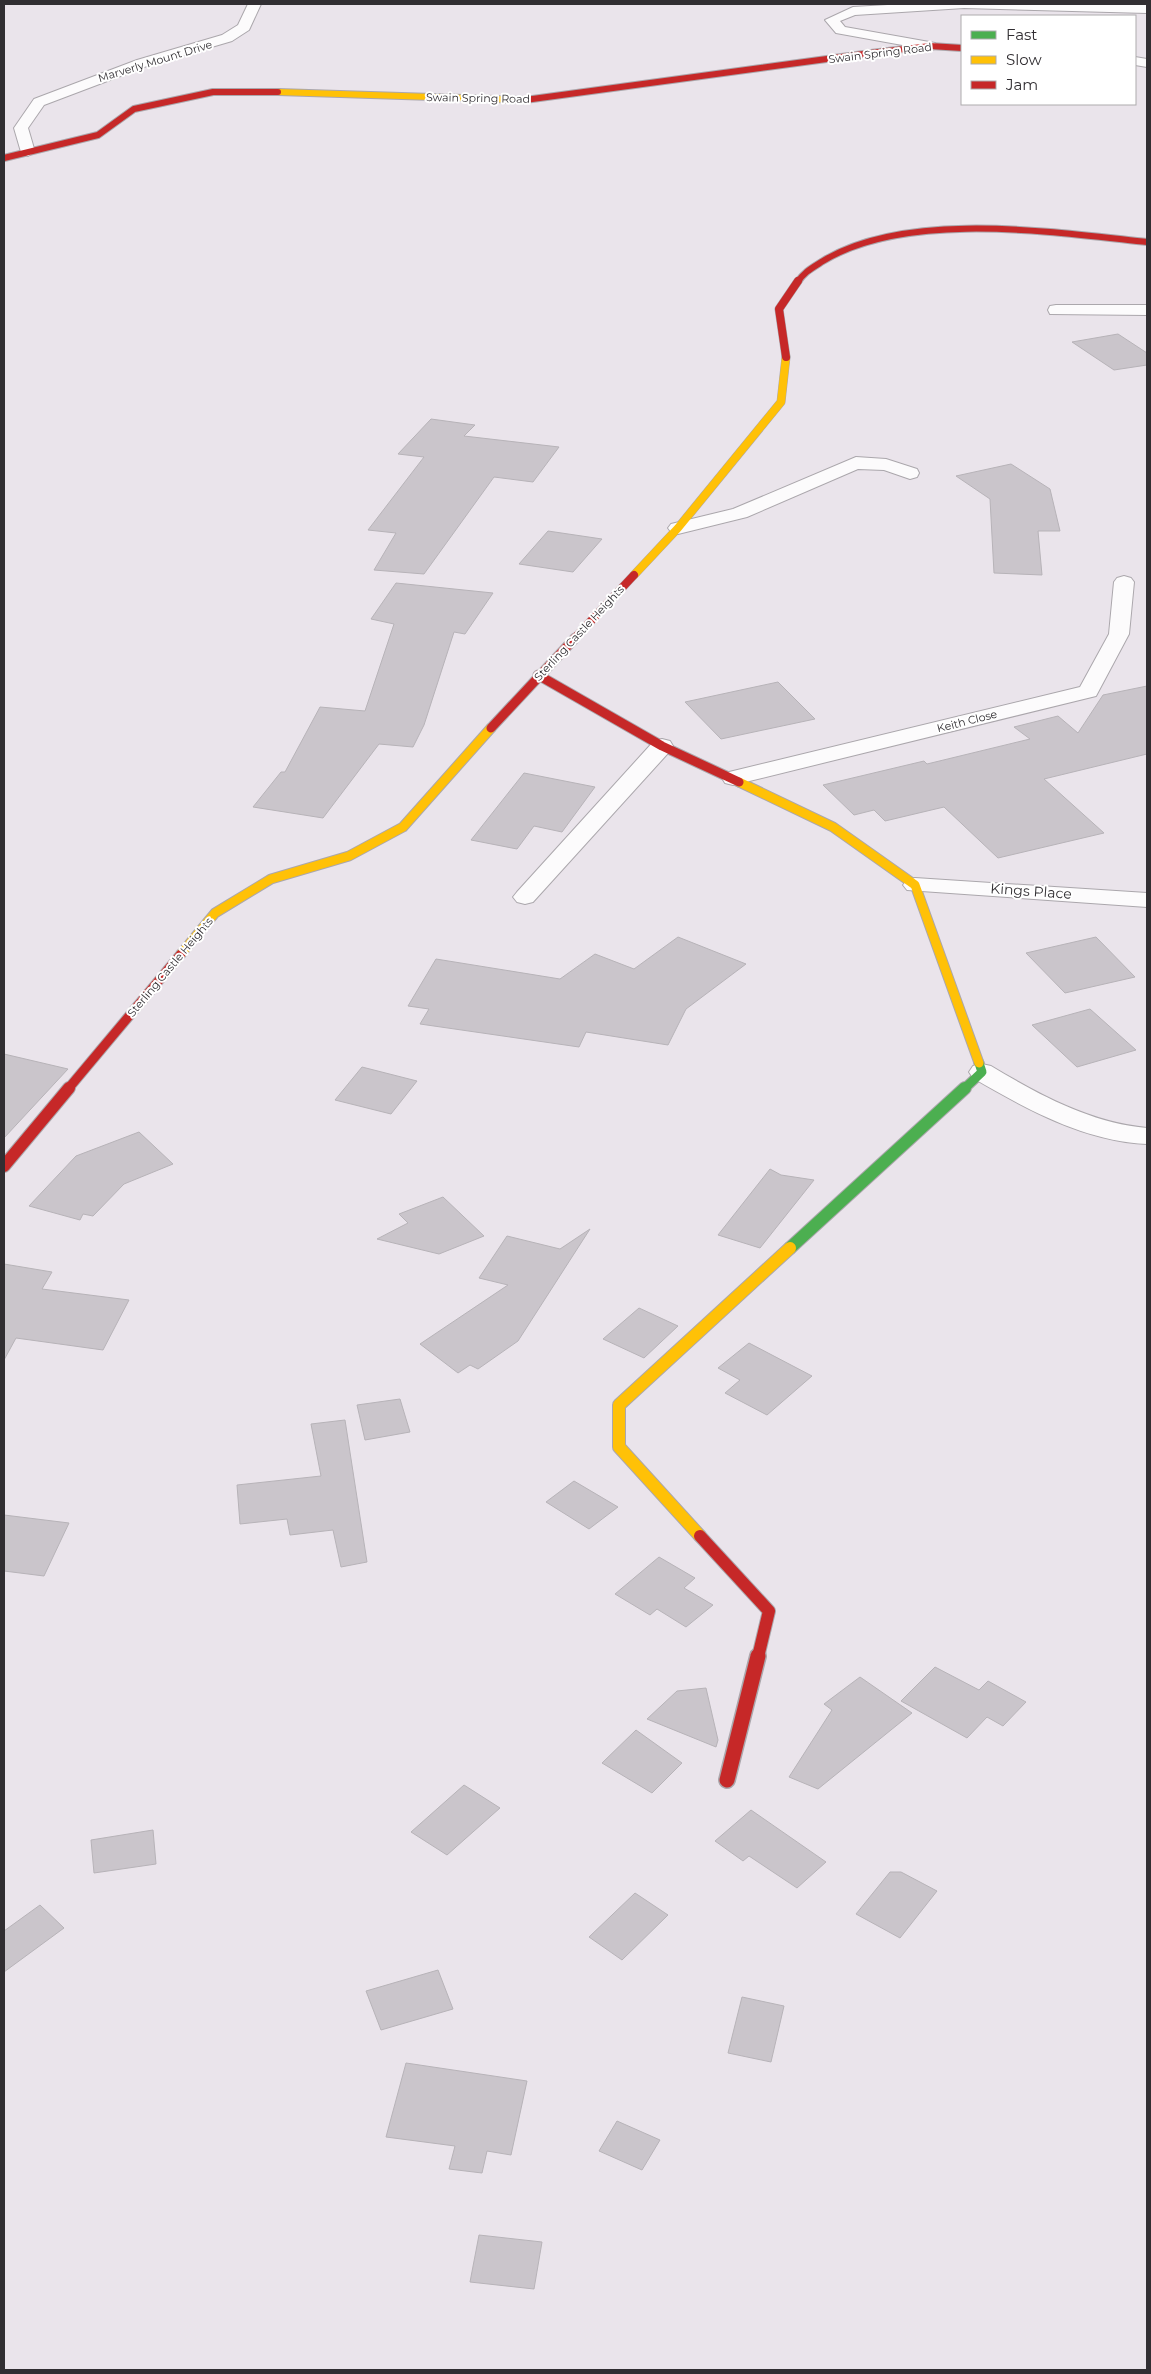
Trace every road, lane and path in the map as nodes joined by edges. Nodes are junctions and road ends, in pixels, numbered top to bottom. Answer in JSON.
{"nodes":[{"id":1,"x":254,"y":4,"type":"edge"},
{"id":2,"x":1147,"y":10,"type":"edge"},
{"id":3,"x":930,"y":46,"type":"junction"},
{"id":4,"x":961,"y":48,"type":"edge"},
{"id":5,"x":28,"y":152,"type":"junction"},
{"id":6,"x":4,"y":158,"type":"edge"},
{"id":7,"x":1147,"y":242,"type":"edge"},
{"id":8,"x":1056,"y":310,"type":"dead end"},
{"id":9,"x":1147,"y":310,"type":"edge"},
{"id":10,"x":910,"y":473,"type":"dead end"},
{"id":11,"x":678,"y":528,"type":"junction"},
{"id":12,"x":1124,"y":582,"type":"dead end"},
{"id":13,"x":538,"y":675,"type":"junction"},
{"id":14,"x":662,"y":746,"type":"junction"},
{"id":15,"x":733,"y":778,"type":"junction"},
{"id":16,"x":915,"y":885,"type":"junction"},
{"id":17,"x":525,"y":897,"type":"dead end"},
{"id":18,"x":1147,"y":900,"type":"edge"},
{"id":19,"x":982,"y":1072,"type":"junction"},
{"id":20,"x":1147,"y":1136,"type":"edge"},
{"id":21,"x":4,"y":1166,"type":"edge"},
{"id":22,"x":727,"y":1780,"type":"dead end"}],
"edges":[{"from":1,"to":5,"type":"street","name":"Marverly Mount Drive"},
{"from":2,"to":3,"type":"street"},
{"from":3,"to":4,"type":"street","name":"Swain Spring Road"},
{"from":3,"to":5,"type":"street","name":"Swain Spring Road"},
{"from":5,"to":6,"type":"street","name":"Swain Spring Road"},
{"from":7,"to":11,"type":"street","name":"Sterling Castle Heights"},
{"from":8,"to":9,"type":"street"},
{"from":10,"to":11,"type":"street"},
{"from":11,"to":13,"type":"street","name":"Sterling Castle Heights"},
{"from":12,"to":15,"type":"street","name":"Keith Close"},
{"from":13,"to":14,"type":"street"},
{"from":13,"to":21,"type":"street","name":"Sterling Castle Heights"},
{"from":14,"to":15,"type":"street"},
{"from":14,"to":17,"type":"street"},
{"from":15,"to":16,"type":"street"},
{"from":16,"to":18,"type":"street","name":"Kings Place"},
{"from":16,"to":19,"type":"street"},
{"from":19,"to":20,"type":"street"},
{"from":19,"to":22,"type":"street"}]}
